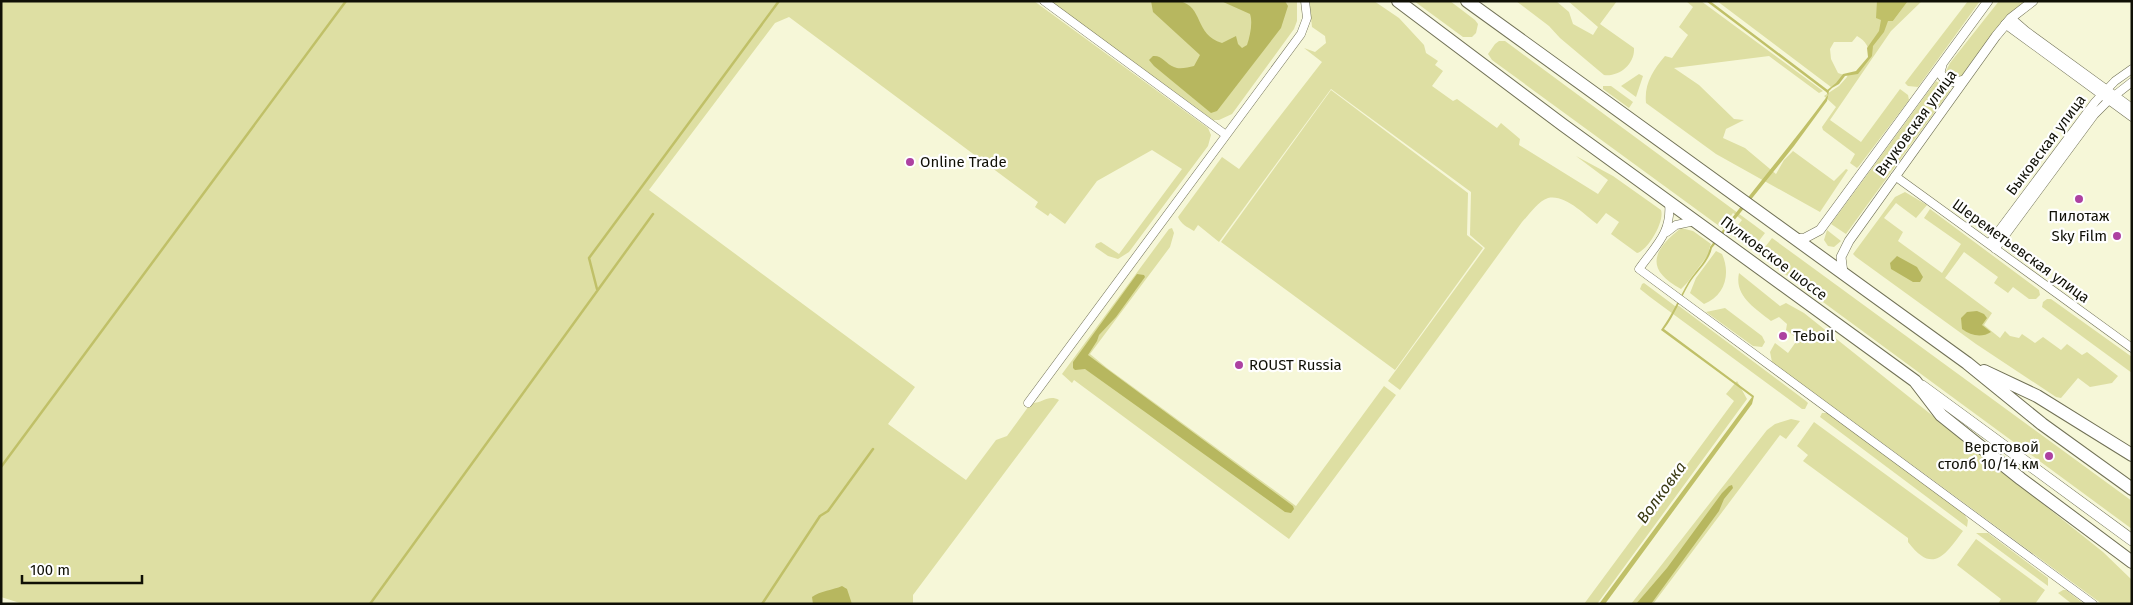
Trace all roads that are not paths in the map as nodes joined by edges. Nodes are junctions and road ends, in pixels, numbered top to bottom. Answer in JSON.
{"nodes":[{"id":1,"x":1044,"y":1,"type":"edge"},
{"id":2,"x":1305,"y":1,"type":"edge"},
{"id":3,"x":1398,"y":1,"type":"edge"},
{"id":4,"x":1467,"y":1,"type":"edge"},
{"id":5,"x":1988,"y":1,"type":"edge"},
{"id":6,"x":2033,"y":1,"type":"edge"},
{"id":7,"x":2008,"y":21,"type":"junction"},
{"id":8,"x":1943,"y":63,"type":"junction"},
{"id":9,"x":2132,"y":69,"type":"edge"},
{"id":10,"x":1964,"y":80,"type":"junction"},
{"id":11,"x":2132,"y":82,"type":"edge"},
{"id":12,"x":2104,"y":92,"type":"junction"},
{"id":13,"x":2111,"y":97,"type":"junction"},
{"id":14,"x":2132,"y":108,"type":"edge"},
{"id":15,"x":2132,"y":117,"type":"edge"},
{"id":16,"x":1226,"y":135,"type":"junction"},
{"id":17,"x":1895,"y":176,"type":"junction"},
{"id":18,"x":1669,"y":200,"type":"junction"},
{"id":19,"x":1697,"y":221,"type":"junction"},
{"id":20,"x":1665,"y":233,"type":"junction"},
{"id":21,"x":1795,"y":239,"type":"junction"},
{"id":22,"x":1992,"y":247,"type":"junction"},
{"id":23,"x":1843,"y":273,"type":"junction"},
{"id":24,"x":2132,"y":348,"type":"edge"},
{"id":25,"x":1967,"y":363,"type":"junction"},
{"id":26,"x":1915,"y":381,"type":"junction"},
{"id":27,"x":1028,"y":404,"type":"dead end"},
{"id":28,"x":2132,"y":455,"type":"edge"},
{"id":29,"x":2132,"y":489,"type":"edge"},
{"id":30,"x":2132,"y":540,"type":"edge"},
{"id":31,"x":2116,"y":551,"type":"junction"},
{"id":32,"x":2132,"y":562,"type":"edge"},
{"id":33,"x":2132,"y":568,"type":"edge"},
{"id":34,"x":2093,"y":604,"type":"edge"}],
"edges":[{"from":1,"to":16,"type":"street"},
{"from":2,"to":16,"type":"street"},
{"from":3,"to":18,"type":"highway","name":"Пулковское шоссе"},
{"from":4,"to":21,"type":"highway","name":"Пулковское шоссе"},
{"from":5,"to":8,"type":"street","name":"Внуковская улица"},
{"from":6,"to":7,"type":"street","name":"Внуковская улица"},
{"from":7,"to":10,"type":"street","name":"Внуковская улица"},
{"from":7,"to":12,"type":"street"},
{"from":8,"to":10,"type":"street"},
{"from":8,"to":21,"type":"street","name":"Внуковская улица"},
{"from":9,"to":12,"type":"street","name":"Быковская улица"},
{"from":10,"to":17,"type":"street","name":"Внуковская улица"},
{"from":11,"to":13,"type":"street","name":"Быковская улица"},
{"from":12,"to":13,"type":"street"},
{"from":12,"to":22,"type":"street","name":"Быковская улица"},
{"from":13,"to":14,"type":"street"},
{"from":13,"to":15,"type":"street"},
{"from":13,"to":22,"type":"street","name":"Быковская улица"},
{"from":16,"to":27,"type":"street"},
{"from":17,"to":22,"type":"street","name":"Шереметьевская улица"},
{"from":17,"to":23,"type":"street","name":"Внуковская улица"},
{"from":18,"to":19,"type":"highway","name":"Пулковское шоссе"},
{"from":18,"to":20,"type":"street"},
{"from":19,"to":20,"type":"street"},
{"from":19,"to":26,"type":"highway","name":"Пулковское шоссе"},
{"from":20,"to":34,"type":"street"},
{"from":21,"to":23,"type":"highway","name":"Пулковское шоссе"},
{"from":22,"to":24,"type":"street","name":"Шереметьевская улица"},
{"from":23,"to":25,"type":"highway","name":"Пулковское шоссе"},
{"from":25,"to":28,"type":"highway"},
{"from":25,"to":29,"type":"highway","name":"Пулковское шоссе"},
{"from":26,"to":30,"type":"main road","name":"Пулковское шоссе"},
{"from":26,"to":31,"type":"highway"},
{"from":31,"to":32,"type":"highway"},
{"from":31,"to":33,"type":"highway"}]}
